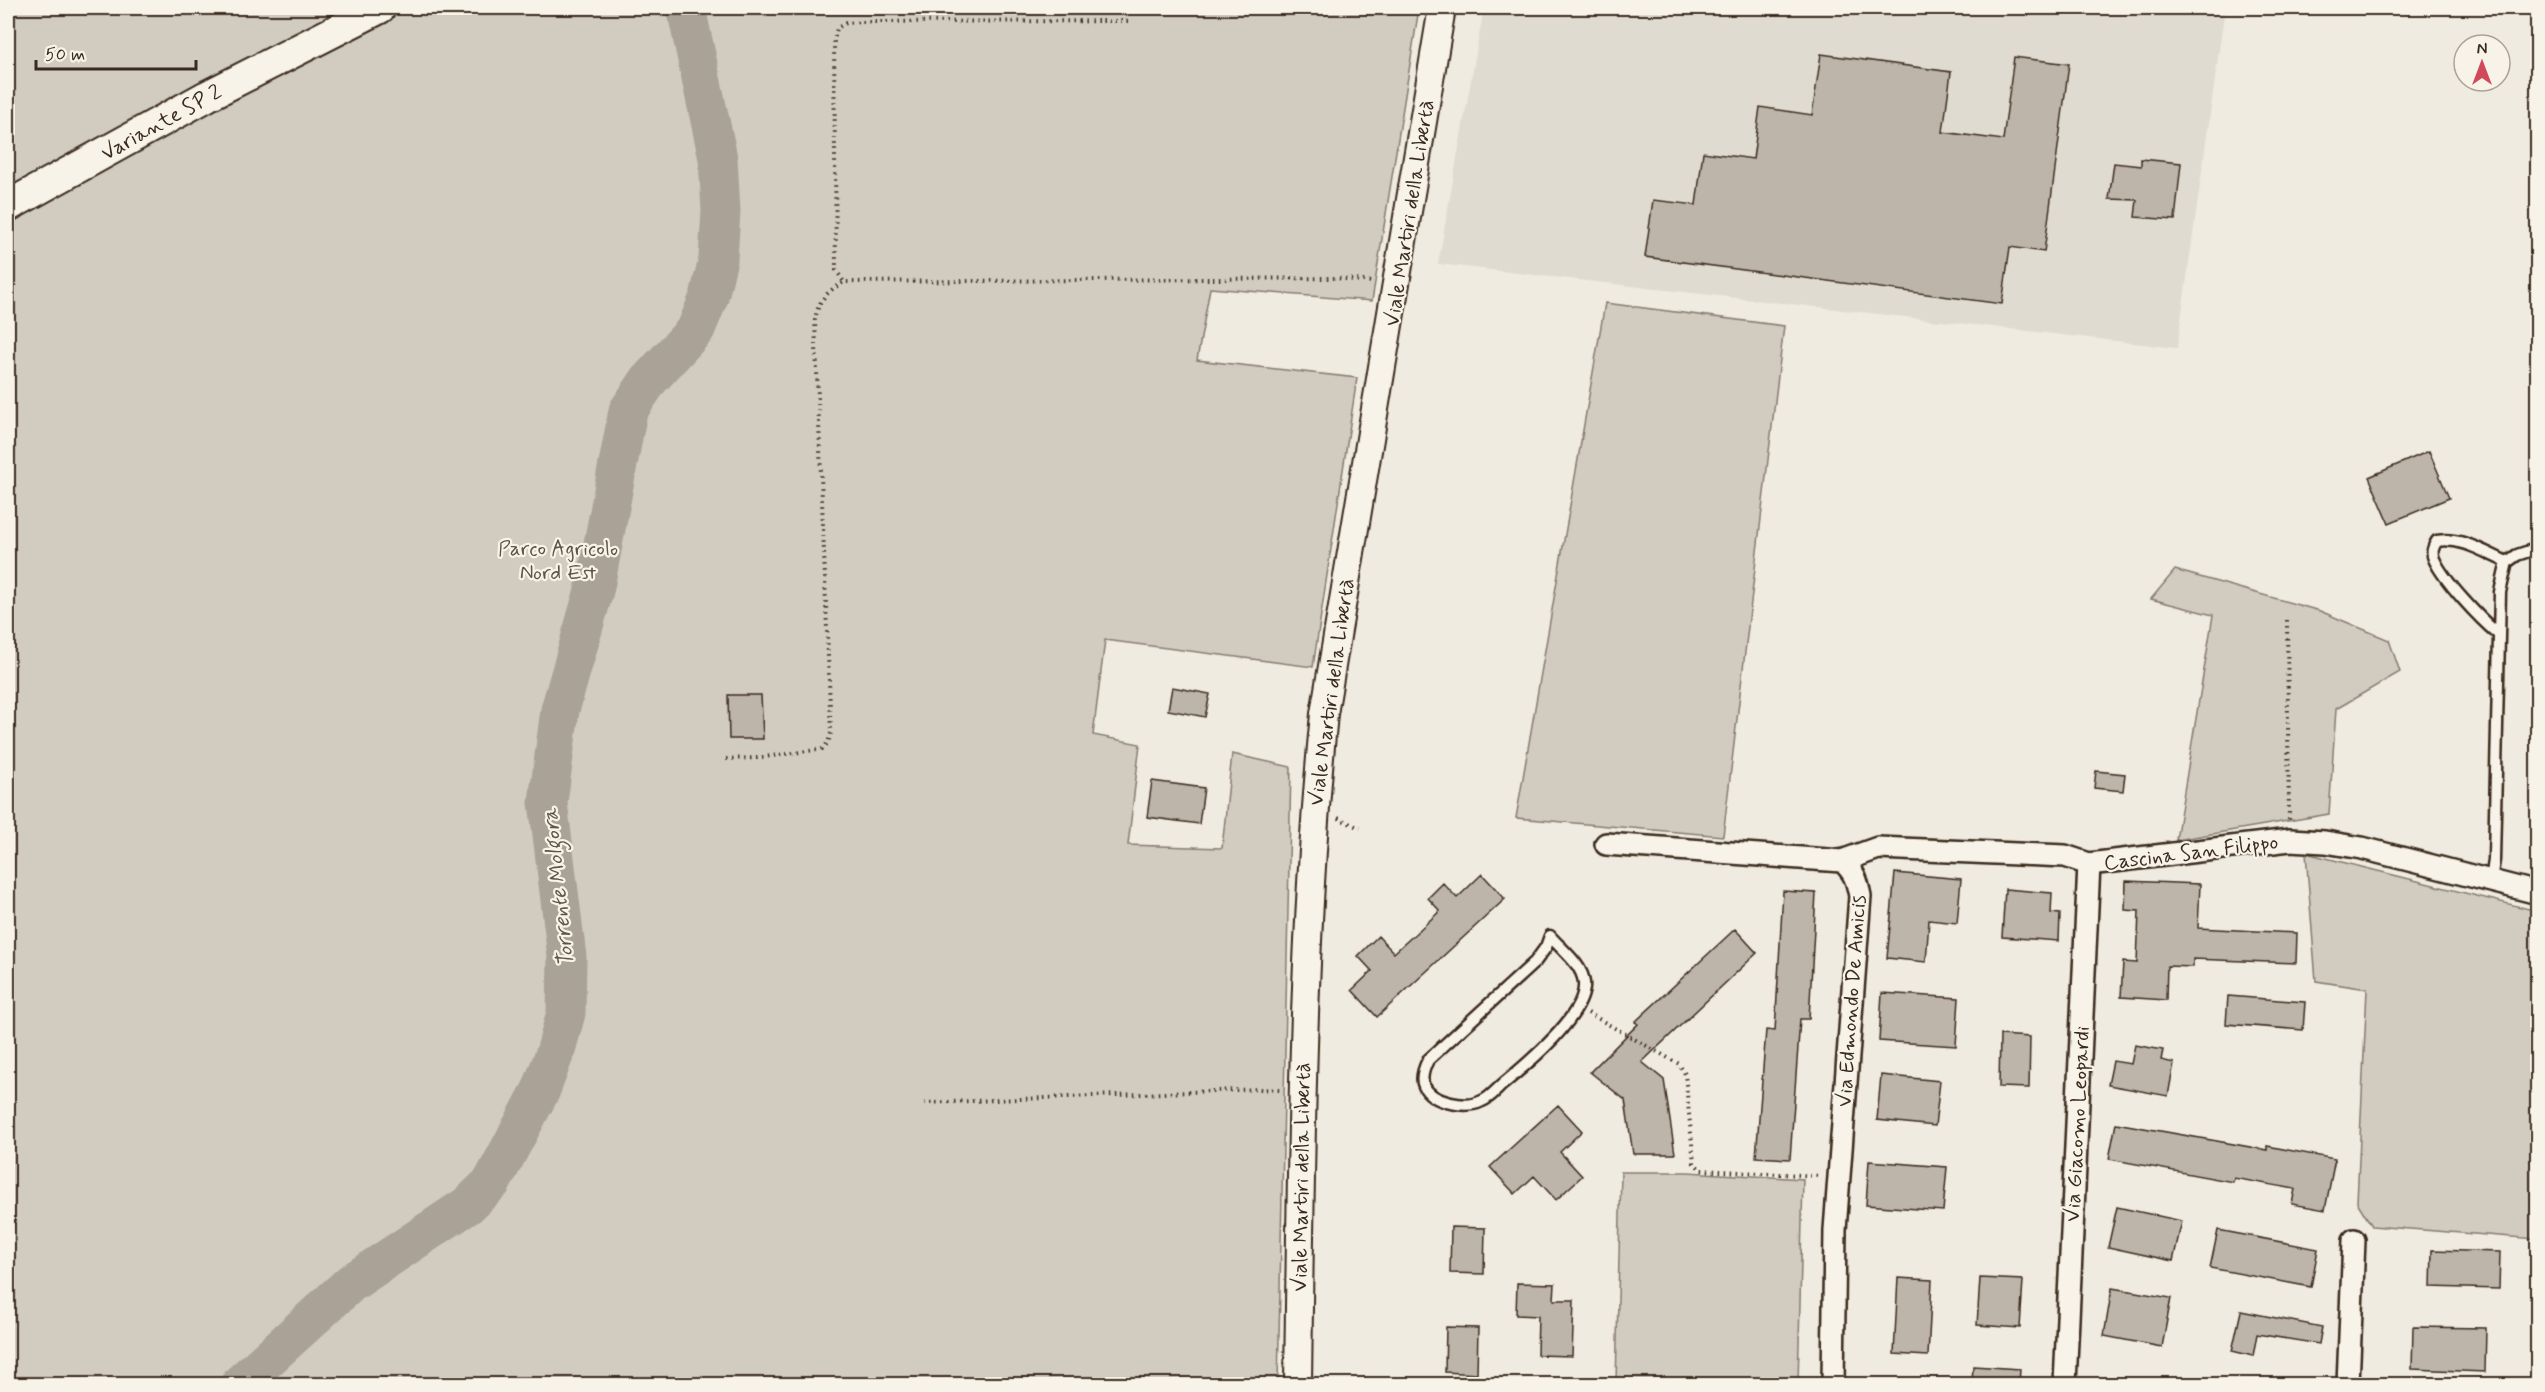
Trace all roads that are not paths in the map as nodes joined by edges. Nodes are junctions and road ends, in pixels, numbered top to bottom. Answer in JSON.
{"nodes":[{"id":1,"x":380,"y":8,"type":"edge"},
{"id":2,"x":1442,"y":8,"type":"edge"},
{"id":3,"x":8,"y":206,"type":"edge"},
{"id":4,"x":2538,"y":548,"type":"edge"},
{"id":5,"x":2507,"y":562,"type":"junction"},
{"id":6,"x":2498,"y":634,"type":"junction"},
{"id":7,"x":1606,"y":844,"type":"dead end"},
{"id":8,"x":1842,"y":861,"type":"junction"},
{"id":9,"x":2088,"y":864,"type":"junction"},
{"id":10,"x":2491,"y":881,"type":"junction"},
{"id":11,"x":2538,"y":893,"type":"edge"},
{"id":12,"x":1577,"y":1007,"type":"joint"},
{"id":13,"x":2354,"y":1240,"type":"dead end"},
{"id":14,"x":1298,"y":1384,"type":"edge"},
{"id":15,"x":1833,"y":1384,"type":"edge"},
{"id":16,"x":2065,"y":1384,"type":"edge"},
{"id":17,"x":2348,"y":1384,"type":"edge"}],
"edges":[{"from":1,"to":3,"type":"main road","name":"Variante SP 2"},
{"from":2,"to":14,"type":"street","name":"Viale Martiri della Libertà"},
{"from":4,"to":5,"type":"lane"},
{"from":5,"to":6,"type":"lane"},
{"from":5,"to":6,"type":"lane"},
{"from":6,"to":10,"type":"lane"},
{"from":7,"to":8,"type":"street"},
{"from":8,"to":9,"type":"street","name":"Cascina San Filippo"},
{"from":8,"to":15,"type":"street","name":"Via Edmondo De Amicis"},
{"from":9,"to":10,"type":"street","name":"Cascina San Filippo"},
{"from":9,"to":16,"type":"street","name":"Via Giacomo Leopardi"},
{"from":10,"to":11,"type":"street","name":"Cascina San Filippo"},
{"from":12,"to":12,"type":"lane"},
{"from":13,"to":17,"type":"street"}]}
